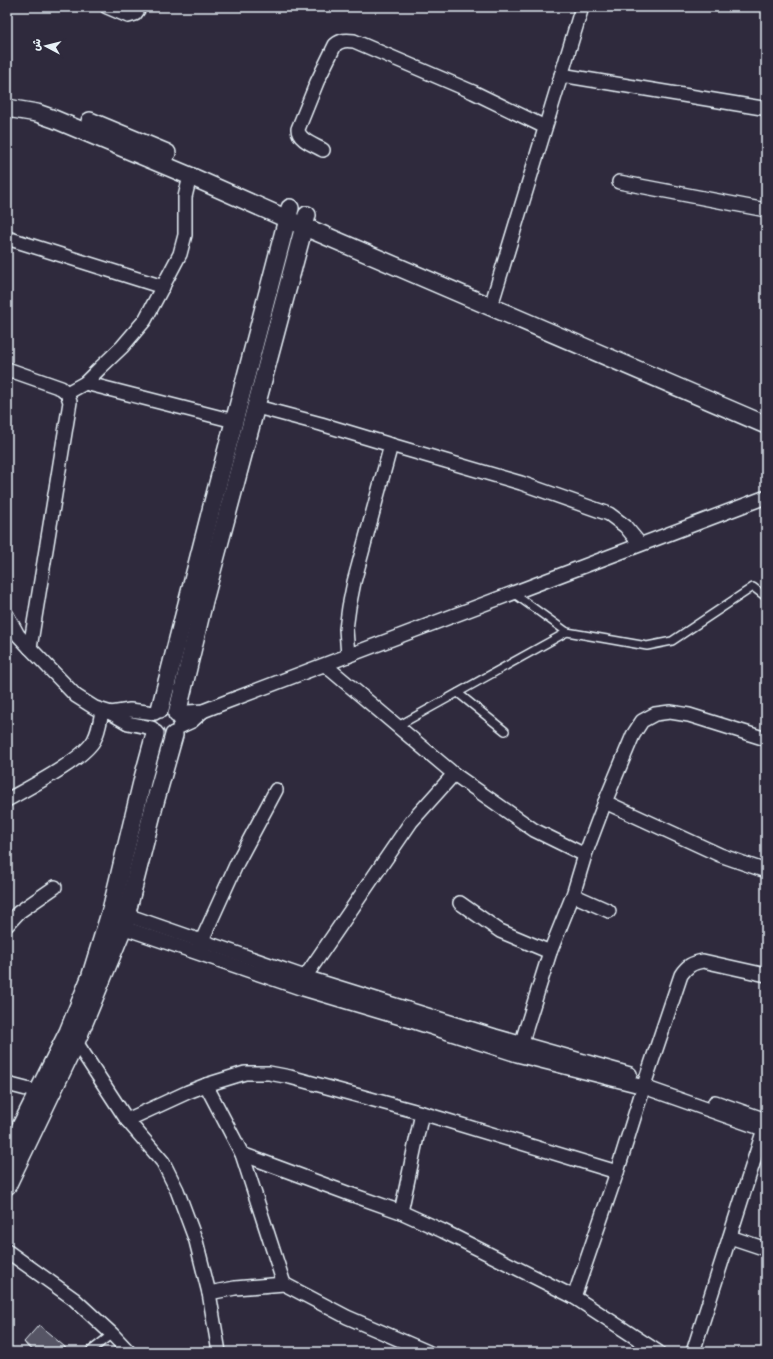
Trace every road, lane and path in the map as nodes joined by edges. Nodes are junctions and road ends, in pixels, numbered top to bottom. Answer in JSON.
{"nodes":[{"id":1,"x":107,"y":7,"type":"edge"},
{"id":2,"x":140,"y":7,"type":"edge"},
{"id":3,"x":582,"y":7,"type":"edge"},
{"id":4,"x":561,"y":76,"type":"junction"},
{"id":5,"x":7,"y":98,"type":"edge"},
{"id":6,"x":7,"y":108,"type":"edge"},
{"id":7,"x":762,"y":108,"type":"dead end"},
{"id":8,"x":546,"y":128,"type":"junction"},
{"id":9,"x":323,"y":150,"type":"dead end"},
{"id":10,"x":190,"y":176,"type":"junction"},
{"id":11,"x":619,"y":182,"type":"dead end"},
{"id":12,"x":766,"y":210,"type":"edge"},
{"id":13,"x":289,"y":214,"type":"junction"},
{"id":14,"x":306,"y":221,"type":"junction"},
{"id":15,"x":7,"y":238,"type":"edge"},
{"id":16,"x":163,"y":286,"type":"junction"},
{"id":17,"x":494,"y":296,"type":"junction"},
{"id":18,"x":7,"y":369,"type":"edge"},
{"id":19,"x":85,"y":383,"type":"junction"},
{"id":20,"x":67,"y":393,"type":"junction"},
{"id":21,"x":257,"y":407,"type":"junction"},
{"id":22,"x":766,"y":415,"type":"edge"},
{"id":23,"x":234,"y":421,"type":"junction"},
{"id":24,"x":766,"y":425,"type":"edge"},
{"id":25,"x":390,"y":445,"type":"junction"},
{"id":26,"x":766,"y":497,"type":"edge"},
{"id":27,"x":640,"y":544,"type":"junction"},
{"id":28,"x":513,"y":593,"type":"junction"},
{"id":29,"x":766,"y":597,"type":"edge"},
{"id":30,"x":7,"y":615,"type":"edge"},
{"id":31,"x":567,"y":632,"type":"junction"},
{"id":32,"x":13,"y":638,"type":"edge"},
{"id":33,"x":30,"y":648,"type":"junction"},
{"id":34,"x":348,"y":656,"type":"junction"},
{"id":35,"x":325,"y":665,"type":"junction"},
{"id":36,"x":458,"y":693,"type":"junction"},
{"id":37,"x":106,"y":712,"type":"junction"},
{"id":38,"x":156,"y":721,"type":"junction"},
{"id":39,"x":177,"y":723,"type":"junction"},
{"id":40,"x":396,"y":727,"type":"junction"},
{"id":41,"x":505,"y":731,"type":"dead end"},
{"id":42,"x":766,"y":739,"type":"edge"},
{"id":43,"x":454,"y":774,"type":"junction"},
{"id":44,"x":276,"y":790,"type":"dead end"},
{"id":45,"x":7,"y":800,"type":"edge"},
{"id":46,"x":604,"y":802,"type":"junction"},
{"id":47,"x":585,"y":855,"type":"junction"},
{"id":48,"x":766,"y":871,"type":"edge"},
{"id":49,"x":55,"y":887,"type":"dead end"},
{"id":50,"x":573,"y":895,"type":"junction"},
{"id":51,"x":460,"y":903,"type":"dead end"},
{"id":52,"x":609,"y":911,"type":"dead end"},
{"id":53,"x":109,"y":916,"type":"junction"},
{"id":54,"x":125,"y":922,"type":"junction"},
{"id":55,"x":7,"y":925,"type":"edge"},
{"id":56,"x":200,"y":947,"type":"junction"},
{"id":57,"x":550,"y":952,"type":"junction"},
{"id":58,"x":765,"y":972,"type":"edge"},
{"id":59,"x":303,"y":982,"type":"junction"},
{"id":60,"x":76,"y":1042,"type":"junction"},
{"id":61,"x":520,"y":1049,"type":"junction"},
{"id":62,"x":645,"y":1083,"type":"junction"},
{"id":63,"x":7,"y":1084,"type":"edge"},
{"id":64,"x":206,"y":1084,"type":"junction"},
{"id":65,"x":38,"y":1092,"type":"junction"},
{"id":66,"x":422,"y":1113,"type":"junction"},
{"id":67,"x":128,"y":1120,"type":"junction"},
{"id":68,"x":765,"y":1122,"type":"edge"},
{"id":69,"x":7,"y":1154,"type":"edge"},
{"id":70,"x":242,"y":1154,"type":"junction"},
{"id":71,"x":617,"y":1172,"type":"junction"},
{"id":72,"x":7,"y":1186,"type":"edge"},
{"id":73,"x":401,"y":1212,"type":"junction"},
{"id":74,"x":730,"y":1237,"type":"junction"},
{"id":75,"x":766,"y":1249,"type":"edge"},
{"id":76,"x":7,"y":1251,"type":"edge"},
{"id":77,"x":284,"y":1284,"type":"junction"},
{"id":78,"x":209,"y":1293,"type":"junction"},
{"id":79,"x":574,"y":1297,"type":"junction"},
{"id":80,"x":112,"y":1334,"type":"junction"},
{"id":81,"x":89,"y":1352,"type":"edge"},
{"id":82,"x":129,"y":1352,"type":"edge"},
{"id":83,"x":219,"y":1352,"type":"edge"},
{"id":84,"x":428,"y":1352,"type":"edge"},
{"id":85,"x":658,"y":1352,"type":"edge"},
{"id":86,"x":693,"y":1352,"type":"edge"}],
"edges":[{"from":1,"to":2,"type":"street"},
{"from":3,"to":4,"type":"street"},
{"from":4,"to":7,"type":"street"},
{"from":4,"to":8,"type":"street"},
{"from":5,"to":13,"type":"street"},
{"from":6,"to":10,"type":"street"},
{"from":8,"to":9,"type":"street"},
{"from":8,"to":17,"type":"street"},
{"from":10,"to":13,"type":"street"},
{"from":10,"to":16,"type":"street"},
{"from":11,"to":12,"type":"street"},
{"from":13,"to":14,"type":"street"},
{"from":13,"to":23,"type":"street"},
{"from":14,"to":17,"type":"street"},
{"from":14,"to":21,"type":"street"},
{"from":14,"to":24,"type":"street"},
{"from":15,"to":16,"type":"street"},
{"from":16,"to":19,"type":"street"},
{"from":17,"to":22,"type":"street"},
{"from":18,"to":20,"type":"street"},
{"from":19,"to":20,"type":"street"},
{"from":19,"to":23,"type":"street"},
{"from":20,"to":33,"type":"street"},
{"from":21,"to":25,"type":"street"},
{"from":21,"to":39,"type":"street"},
{"from":23,"to":38,"type":"street"},
{"from":25,"to":27,"type":"street"},
{"from":25,"to":34,"type":"street"},
{"from":26,"to":27,"type":"street"},
{"from":27,"to":28,"type":"street"},
{"from":28,"to":31,"type":"lane"},
{"from":28,"to":34,"type":"street"},
{"from":29,"to":31,"type":"lane"},
{"from":30,"to":32,"type":"street"},
{"from":31,"to":36,"type":"lane"},
{"from":32,"to":33,"type":"street"},
{"from":33,"to":37,"type":"street"},
{"from":34,"to":35,"type":"street"},
{"from":35,"to":39,"type":"street"},
{"from":35,"to":40,"type":"street"},
{"from":36,"to":40,"type":"lane"},
{"from":36,"to":41,"type":"lane"},
{"from":37,"to":38,"type":"street"},
{"from":37,"to":45,"type":"street"},
{"from":38,"to":39,"type":"street"},
{"from":38,"to":39,"type":"street"},
{"from":38,"to":53,"type":"street"},
{"from":39,"to":54,"type":"street"},
{"from":40,"to":43,"type":"street"},
{"from":42,"to":46,"type":"street"},
{"from":43,"to":47,"type":"street"},
{"from":43,"to":59,"type":"street"},
{"from":44,"to":56,"type":"street"},
{"from":46,"to":47,"type":"street"},
{"from":46,"to":48,"type":"street"},
{"from":47,"to":50,"type":"street"},
{"from":49,"to":55,"type":"street"},
{"from":50,"to":52,"type":"street"},
{"from":50,"to":57,"type":"street"},
{"from":51,"to":57,"type":"street"},
{"from":53,"to":54,"type":"street"},
{"from":53,"to":65,"type":"street"},
{"from":54,"to":56,"type":"street"},
{"from":54,"to":60,"type":"street"},
{"from":56,"to":59,"type":"street"},
{"from":57,"to":61,"type":"street"},
{"from":58,"to":62,"type":"street"},
{"from":59,"to":61,"type":"street"},
{"from":60,"to":67,"type":"street"},
{"from":60,"to":72,"type":"street"},
{"from":61,"to":62,"type":"street"},
{"from":62,"to":68,"type":"street"},
{"from":62,"to":71,"type":"street"},
{"from":63,"to":65,"type":"street"},
{"from":64,"to":66,"type":"street"},
{"from":64,"to":67,"type":"street"},
{"from":64,"to":70,"type":"street"},
{"from":65,"to":69,"type":"street"},
{"from":66,"to":71,"type":"street"},
{"from":66,"to":73,"type":"street"},
{"from":67,"to":78,"type":"street"},
{"from":68,"to":74,"type":"street"},
{"from":70,"to":73,"type":"street"},
{"from":70,"to":77,"type":"street"},
{"from":71,"to":79,"type":"street"},
{"from":73,"to":79,"type":"street"},
{"from":74,"to":75,"type":"street"},
{"from":74,"to":86,"type":"street"},
{"from":76,"to":80,"type":"street"},
{"from":77,"to":78,"type":"street"},
{"from":77,"to":84,"type":"street"},
{"from":78,"to":83,"type":"street"},
{"from":79,"to":85,"type":"street"},
{"from":80,"to":81,"type":"lane"},
{"from":80,"to":82,"type":"street"}]}
